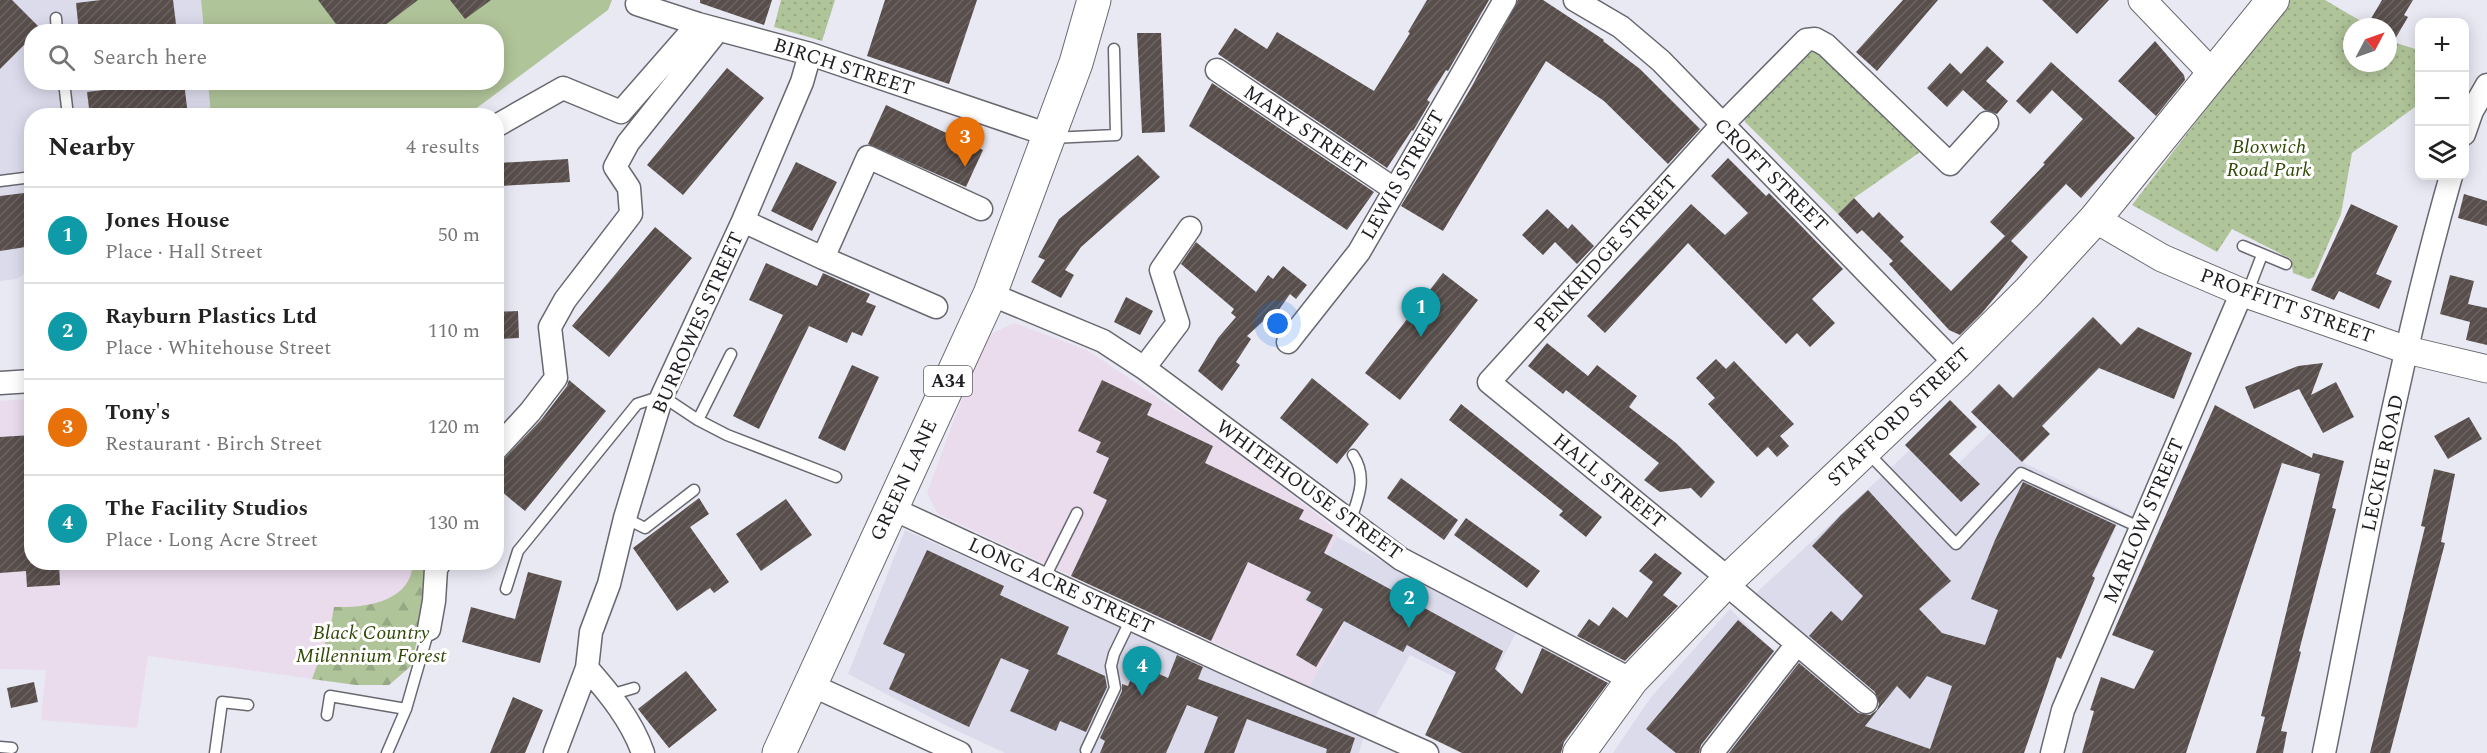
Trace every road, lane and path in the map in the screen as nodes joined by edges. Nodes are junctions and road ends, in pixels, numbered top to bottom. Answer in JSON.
{"nodes":[{"id":1,"x":1094,"y":0,"type":"edge"},
{"id":2,"x":1505,"y":0,"type":"edge"},
{"id":3,"x":1575,"y":0,"type":"edge"},
{"id":4,"x":2142,"y":0,"type":"edge"},
{"id":5,"x":2273,"y":0,"type":"edge"},
{"id":6,"x":637,"y":4,"type":"dead end"},
{"id":7,"x":56,"y":18,"type":"dead end"},
{"id":8,"x":56,"y":24,"type":"edge"},
{"id":9,"x":708,"y":27,"type":"junction"},
{"id":10,"x":1114,"y":49,"type":"dead end"},
{"id":11,"x":810,"y":54,"type":"junction"},
{"id":12,"x":1217,"y":70,"type":"dead end"},
{"id":13,"x":2212,"y":73,"type":"junction"},
{"id":14,"x":2487,"y":85,"type":"edge"},
{"id":15,"x":65,"y":90,"type":"edge"},
{"id":16,"x":67,"y":108,"type":"edge"},
{"id":17,"x":504,"y":121,"type":"edge"},
{"id":18,"x":1988,"y":123,"type":"dead end"},
{"id":19,"x":1722,"y":125,"type":"junction"},
{"id":20,"x":2467,"y":126,"type":"edge"},
{"id":21,"x":1049,"y":136,"type":"junction"},
{"id":22,"x":24,"y":178,"type":"edge"},
{"id":23,"x":2450,"y":180,"type":"edge"},
{"id":24,"x":0,"y":181,"type":"edge"},
{"id":25,"x":1394,"y":189,"type":"junction"},
{"id":26,"x":981,"y":209,"type":"dead end"},
{"id":27,"x":2095,"y":219,"type":"junction"},
{"id":28,"x":743,"y":221,"type":"junction"},
{"id":29,"x":1190,"y":228,"type":"dead end"},
{"id":30,"x":2243,"y":246,"type":"dead end"},
{"id":31,"x":2262,"y":255,"type":"junction"},
{"id":32,"x":824,"y":258,"type":"junction"},
{"id":33,"x":2286,"y":264,"type":"dead end"},
{"id":34,"x":2244,"y":293,"type":"junction"},
{"id":35,"x":990,"y":294,"type":"junction"},
{"id":36,"x":936,"y":307,"type":"dead end"},
{"id":37,"x":1288,"y":342,"type":"dead end"},
{"id":38,"x":2407,"y":350,"type":"junction"},
{"id":39,"x":731,"y":354,"type":"dead end"},
{"id":40,"x":1956,"y":364,"type":"junction"},
{"id":41,"x":1144,"y":368,"type":"junction"},
{"id":42,"x":2487,"y":369,"type":"edge"},
{"id":43,"x":24,"y":382,"type":"edge"},
{"id":44,"x":1489,"y":382,"type":"joint"},
{"id":45,"x":0,"y":383,"type":"edge"},
{"id":46,"x":662,"y":396,"type":"junction"},
{"id":47,"x":698,"y":420,"type":"junction"},
{"id":48,"x":504,"y":440,"type":"edge"},
{"id":49,"x":1865,"y":450,"type":"junction"},
{"id":50,"x":1353,"y":455,"type":"dead end"},
{"id":51,"x":836,"y":477,"type":"dead end"},
{"id":52,"x":694,"y":490,"type":"dead end"},
{"id":53,"x":891,"y":508,"type":"junction"},
{"id":54,"x":1077,"y":513,"type":"dead end"},
{"id":55,"x":625,"y":518,"type":"junction"},
{"id":56,"x":1350,"y":522,"type":"junction"},
{"id":57,"x":2141,"y":528,"type":"junction"},
{"id":58,"x":436,"y":570,"type":"edge"},
{"id":59,"x":1044,"y":579,"type":"junction"},
{"id":60,"x":1727,"y":581,"type":"junction"},
{"id":61,"x":506,"y":589,"type":"dead end"},
{"id":62,"x":1131,"y":619,"type":"junction"},
{"id":63,"x":429,"y":629,"type":"joint"},
{"id":64,"x":1797,"y":644,"type":"junction"},
{"id":65,"x":587,"y":668,"type":"junction"},
{"id":66,"x":1632,"y":680,"type":"junction"},
{"id":67,"x":809,"y":684,"type":"junction"},
{"id":68,"x":634,"y":688,"type":"dead end"},
{"id":69,"x":610,"y":695,"type":"junction"},
{"id":70,"x":1866,"y":702,"type":"dead end"},
{"id":71,"x":248,"y":705,"type":"dead end"},
{"id":72,"x":406,"y":709,"type":"junction"},
{"id":73,"x":327,"y":715,"type":"dead end"},
{"id":74,"x":0,"y":747,"type":"edge"},
{"id":75,"x":12,"y":748,"type":"dead end"},
{"id":76,"x":1086,"y":750,"type":"dead end"},
{"id":77,"x":215,"y":753,"type":"edge"},
{"id":78,"x":387,"y":753,"type":"edge"},
{"id":79,"x":555,"y":753,"type":"edge"},
{"id":80,"x":642,"y":753,"type":"edge"},
{"id":81,"x":779,"y":753,"type":"edge"},
{"id":82,"x":960,"y":753,"type":"edge"},
{"id":83,"x":1427,"y":753,"type":"edge"},
{"id":84,"x":1580,"y":753,"type":"edge"},
{"id":85,"x":1712,"y":753,"type":"edge"},
{"id":86,"x":2052,"y":753,"type":"edge"},
{"id":87,"x":2324,"y":753,"type":"edge"}],
"edges":[{"from":1,"to":21,"type":"highway","name":"GREEN LANE","number":"A34"},
{"from":2,"to":25,"type":"street","name":"LEWIS STREET"},
{"from":3,"to":19,"type":"street","name":"CROFT STREET"},
{"from":4,"to":13,"type":"street"},
{"from":5,"to":13,"type":"main road","name":"STAFFORD STREET"},
{"from":6,"to":9,"type":"street","name":"BIRCH STREET"},
{"from":7,"to":8,"type":"lane"},
{"from":9,"to":11,"type":"street","name":"BIRCH STREET"},
{"from":9,"to":17,"type":"street"},
{"from":9,"to":48,"type":"street"},
{"from":10,"to":21,"type":"lane"},
{"from":11,"to":21,"type":"street","name":"BIRCH STREET"},
{"from":11,"to":28,"type":"street","name":"BURROWES STREET"},
{"from":12,"to":25,"type":"street","name":"MARY STREET"},
{"from":13,"to":27,"type":"main road","name":"STAFFORD STREET"},
{"from":14,"to":20,"type":"street"},
{"from":15,"to":16,"type":"lane"},
{"from":18,"to":19,"type":"street","name":"PENKRIDGE STREET"},
{"from":19,"to":40,"type":"street","name":"CROFT STREET"},
{"from":19,"to":44,"type":"street","name":"PENKRIDGE STREET"},
{"from":21,"to":35,"type":"highway","name":"GREEN LANE","number":"A34"},
{"from":22,"to":24,"type":"lane"},
{"from":23,"to":38,"type":"street","name":"LECKIE ROAD"},
{"from":25,"to":37,"type":"street","name":"LEWIS STREET"},
{"from":26,"to":32,"type":"street"},
{"from":27,"to":34,"type":"street","name":"PROFFITT STREET"},
{"from":27,"to":40,"type":"main road","name":"STAFFORD STREET"},
{"from":28,"to":32,"type":"street"},
{"from":28,"to":46,"type":"street","name":"BURROWES STREET"},
{"from":29,"to":41,"type":"street"},
{"from":30,"to":31,"type":"lane"},
{"from":31,"to":33,"type":"lane"},
{"from":31,"to":34,"type":"lane"},
{"from":32,"to":36,"type":"street"},
{"from":34,"to":38,"type":"street","name":"PROFFITT STREET"},
{"from":34,"to":57,"type":"street","name":"MARLOW STREET"},
{"from":35,"to":41,"type":"street","name":"WHITEHOUSE STREET"},
{"from":35,"to":53,"type":"highway","name":"GREEN LANE","number":"A34"},
{"from":38,"to":42,"type":"street","name":"PROFFITT STREET"},
{"from":38,"to":87,"type":"street","name":"LECKIE ROAD"},
{"from":39,"to":47,"type":"lane"},
{"from":40,"to":49,"type":"main road","name":"STAFFORD STREET"},
{"from":41,"to":56,"type":"street","name":"WHITEHOUSE STREET"},
{"from":43,"to":45,"type":"street"},
{"from":44,"to":60,"type":"street","name":"HALL STREET"},
{"from":46,"to":47,"type":"lane"},
{"from":46,"to":55,"type":"street","name":"BURROWES STREET"},
{"from":46,"to":61,"type":"lane"},
{"from":47,"to":51,"type":"lane"},
{"from":49,"to":57,"type":"lane"},
{"from":49,"to":60,"type":"main road","name":"STAFFORD STREET"},
{"from":50,"to":56,"type":"lane"},
{"from":52,"to":55,"type":"lane"},
{"from":53,"to":59,"type":"street","name":"LONG ACRE STREET"},
{"from":53,"to":67,"type":"highway","name":"GREEN LANE","number":"A34"},
{"from":54,"to":59,"type":"lane"},
{"from":55,"to":65,"type":"street","name":"BURROWES STREET"},
{"from":56,"to":66,"type":"street","name":"WHITEHOUSE STREET"},
{"from":57,"to":86,"type":"street","name":"MARLOW STREET"},
{"from":58,"to":63,"type":"street"},
{"from":59,"to":62,"type":"street","name":"LONG ACRE STREET"},
{"from":60,"to":64,"type":"street","name":"HALL STREET"},
{"from":60,"to":66,"type":"main road","name":"STAFFORD STREET"},
{"from":62,"to":76,"type":"lane"},
{"from":62,"to":83,"type":"street","name":"LONG ACRE STREET"},
{"from":63,"to":72,"type":"lane"},
{"from":64,"to":70,"type":"street","name":"HALL STREET"},
{"from":64,"to":85,"type":"street"},
{"from":65,"to":69,"type":"street"},
{"from":65,"to":79,"type":"street","name":"BURROWES STREET"},
{"from":66,"to":84,"type":"main road","name":"STAFFORD STREET"},
{"from":67,"to":81,"type":"highway","name":"GREEN LANE","number":"A34"},
{"from":67,"to":82,"type":"street"},
{"from":68,"to":69,"type":"lane"},
{"from":69,"to":80,"type":"street"},
{"from":71,"to":77,"type":"lane"},
{"from":72,"to":73,"type":"lane"},
{"from":72,"to":78,"type":"lane"},
{"from":74,"to":75,"type":"lane"}]}
